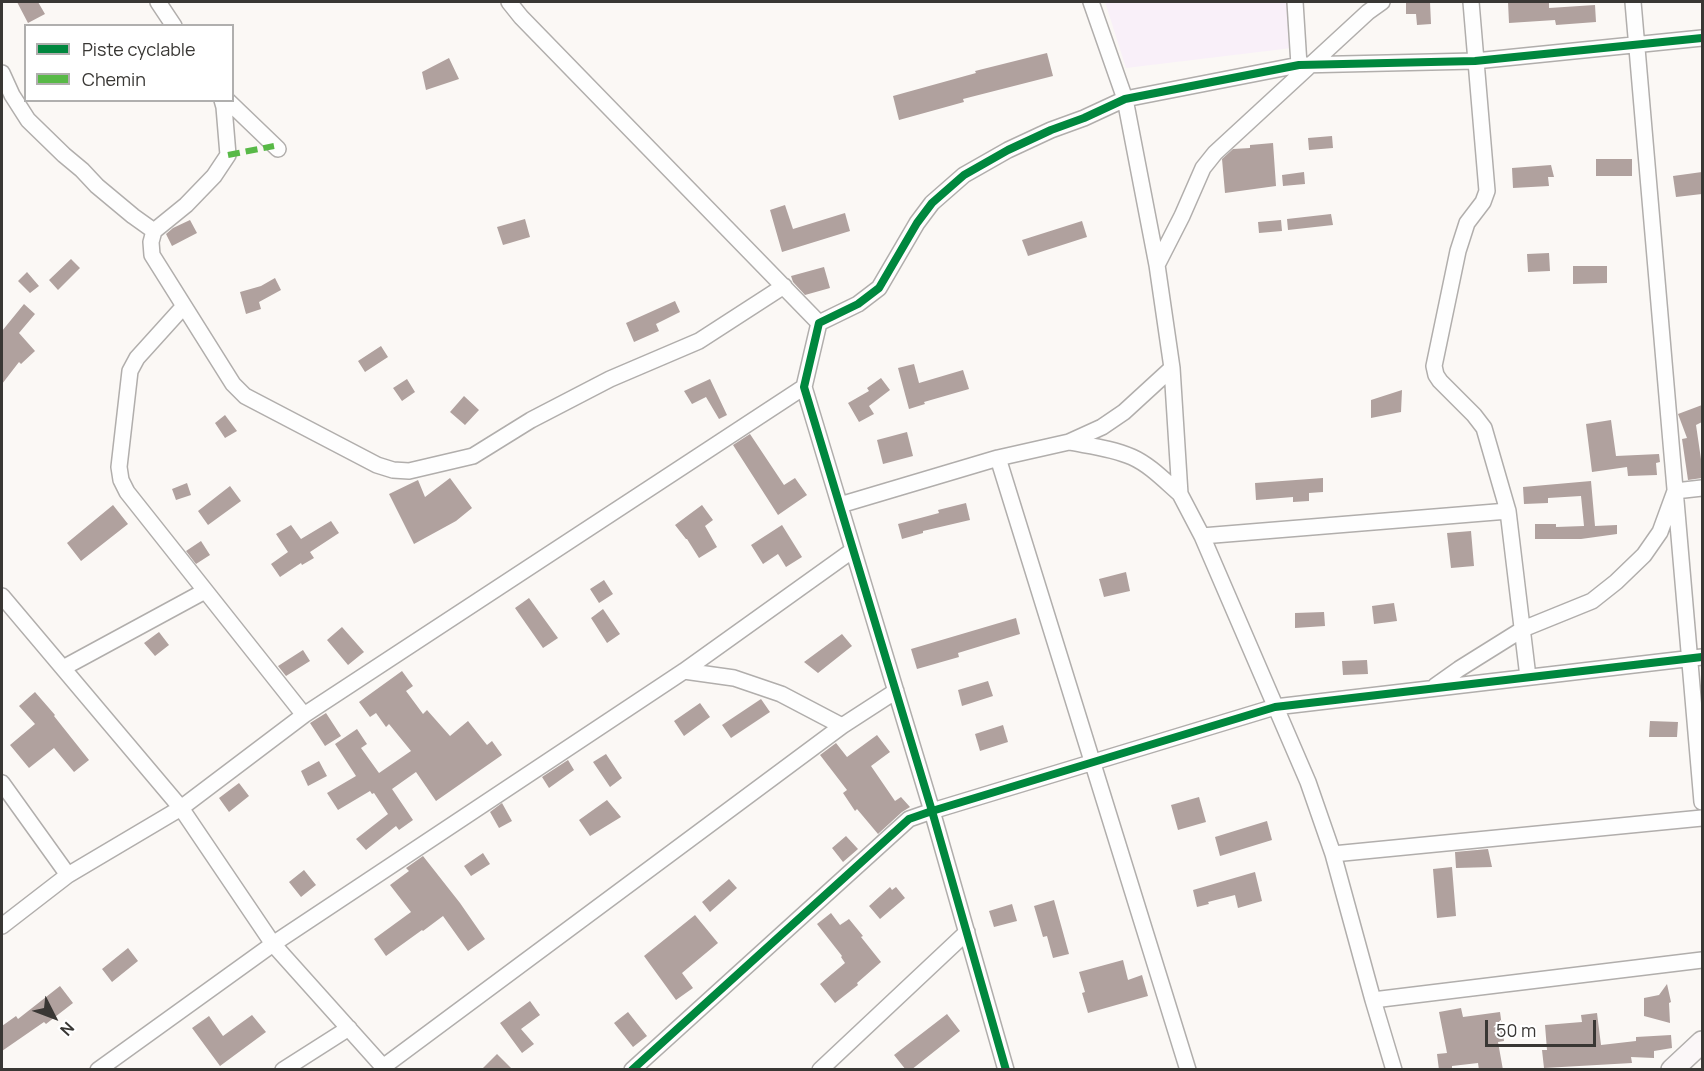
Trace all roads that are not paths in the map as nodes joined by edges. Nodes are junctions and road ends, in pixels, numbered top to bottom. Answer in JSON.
{"nodes":[{"id":1,"x":158,"y":2,"type":"edge"},
{"id":2,"x":509,"y":2,"type":"edge"},
{"id":3,"x":1091,"y":2,"type":"edge"},
{"id":4,"x":1295,"y":2,"type":"edge"},
{"id":5,"x":1382,"y":2,"type":"edge"},
{"id":6,"x":1471,"y":2,"type":"edge"},
{"id":7,"x":1633,"y":2,"type":"edge"},
{"id":8,"x":173,"y":24,"type":"edge"},
{"id":9,"x":1702,"y":38,"type":"edge"},
{"id":10,"x":1637,"y":45,"type":"junction"},
{"id":11,"x":1475,"y":61,"type":"junction"},
{"id":12,"x":1305,"y":65,"type":"junction"},
{"id":13,"x":2,"y":73,"type":"edge"},
{"id":14,"x":1125,"y":99,"type":"junction"},
{"id":15,"x":223,"y":102,"type":"edge"},
{"id":16,"x":229,"y":102,"type":"edge"},
{"id":17,"x":278,"y":149,"type":"dead end"},
{"id":18,"x":154,"y":231,"type":"junction"},
{"id":19,"x":1156,"y":265,"type":"junction"},
{"id":20,"x":784,"y":286,"type":"junction"},
{"id":21,"x":184,"y":306,"type":"junction"},
{"id":22,"x":819,"y":323,"type":"junction"},
{"id":23,"x":1172,"y":368,"type":"junction"},
{"id":24,"x":804,"y":387,"type":"junction"},
{"id":25,"x":1069,"y":442,"type":"junction"},
{"id":26,"x":998,"y":458,"type":"junction"},
{"id":27,"x":1702,"y":488,"type":"edge"},
{"id":28,"x":1676,"y":491,"type":"junction"},
{"id":29,"x":1180,"y":494,"type":"junction"},
{"id":30,"x":840,"y":505,"type":"junction"},
{"id":31,"x":1508,"y":511,"type":"junction"},
{"id":32,"x":1202,"y":536,"type":"junction"},
{"id":33,"x":853,"y":550,"type":"junction"},
{"id":34,"x":205,"y":591,"type":"junction"},
{"id":35,"x":2,"y":596,"type":"edge"},
{"id":36,"x":1522,"y":629,"type":"junction"},
{"id":37,"x":710,"y":653,"type":"junction"},
{"id":38,"x":1696,"y":657,"type":"edge"},
{"id":39,"x":63,"y":668,"type":"junction"},
{"id":40,"x":684,"y":671,"type":"junction"},
{"id":41,"x":1528,"y":677,"type":"junction"},
{"id":42,"x":734,"y":678,"type":"junction"},
{"id":43,"x":1433,"y":688,"type":"junction"},
{"id":44,"x":896,"y":691,"type":"junction"},
{"id":45,"x":1275,"y":706,"type":"junction"},
{"id":46,"x":304,"y":716,"type":"junction"},
{"id":47,"x":842,"y":726,"type":"junction"},
{"id":48,"x":1092,"y":762,"type":"junction"},
{"id":49,"x":2,"y":783,"type":"edge"},
{"id":50,"x":1702,"y":801,"type":"edge"},
{"id":51,"x":181,"y":808,"type":"junction"},
{"id":52,"x":932,"y":811,"type":"junction"},
{"id":53,"x":1702,"y":818,"type":"edge"},
{"id":54,"x":1333,"y":854,"type":"junction"},
{"id":55,"x":68,"y":875,"type":"junction"},
{"id":56,"x":2,"y":926,"type":"edge"},
{"id":57,"x":967,"y":932,"type":"junction"},
{"id":58,"x":273,"y":944,"type":"junction"},
{"id":59,"x":1702,"y":960,"type":"edge"},
{"id":60,"x":1373,"y":1000,"type":"junction"},
{"id":61,"x":349,"y":1028,"type":"junction"},
{"id":62,"x":1702,"y":1042,"type":"edge"},
{"id":63,"x":385,"y":1068,"type":"edge"},
{"id":64,"x":98,"y":1070,"type":"edge"},
{"id":65,"x":282,"y":1070,"type":"edge"},
{"id":66,"x":632,"y":1070,"type":"edge"},
{"id":67,"x":820,"y":1070,"type":"edge"},
{"id":68,"x":1006,"y":1070,"type":"edge"},
{"id":69,"x":1188,"y":1070,"type":"edge"},
{"id":70,"x":1394,"y":1070,"type":"edge"},
{"id":71,"x":1672,"y":1070,"type":"edge"}],
"edges":[{"from":1,"to":8,"type":"street"},
{"from":2,"to":20,"type":"street"},
{"from":3,"to":14,"type":"street"},
{"from":4,"to":12,"type":"street"},
{"from":5,"to":12,"type":"street"},
{"from":6,"to":11,"type":"street"},
{"from":7,"to":10,"type":"street"},
{"from":9,"to":10,"type":"street"},
{"from":10,"to":11,"type":"street"},
{"from":10,"to":28,"type":"street"},
{"from":11,"to":12,"type":"street"},
{"from":11,"to":31,"type":"street"},
{"from":12,"to":14,"type":"street"},
{"from":12,"to":19,"type":"street"},
{"from":13,"to":18,"type":"street"},
{"from":14,"to":19,"type":"street"},
{"from":14,"to":22,"type":"street"},
{"from":15,"to":18,"type":"street"},
{"from":16,"to":17,"type":"street"},
{"from":18,"to":21,"type":"street"},
{"from":19,"to":23,"type":"street"},
{"from":20,"to":21,"type":"street"},
{"from":20,"to":22,"type":"street"},
{"from":21,"to":34,"type":"street"},
{"from":22,"to":24,"type":"street"},
{"from":23,"to":25,"type":"street"},
{"from":23,"to":29,"type":"street"},
{"from":24,"to":30,"type":"street"},
{"from":24,"to":46,"type":"street"},
{"from":25,"to":26,"type":"street"},
{"from":25,"to":29,"type":"street"},
{"from":26,"to":30,"type":"street"},
{"from":26,"to":48,"type":"street"},
{"from":27,"to":28,"type":"street"},
{"from":28,"to":36,"type":"street"},
{"from":28,"to":38,"type":"street"},
{"from":29,"to":32,"type":"street"},
{"from":30,"to":33,"type":"street"},
{"from":31,"to":32,"type":"street"},
{"from":31,"to":36,"type":"street"},
{"from":32,"to":45,"type":"street"},
{"from":33,"to":37,"type":"street"},
{"from":33,"to":44,"type":"street"},
{"from":34,"to":39,"type":"street"},
{"from":34,"to":46,"type":"street"},
{"from":35,"to":39,"type":"street"},
{"from":36,"to":41,"type":"street"},
{"from":36,"to":43,"type":"street"},
{"from":37,"to":40,"type":"street"},
{"from":37,"to":42,"type":"street"},
{"from":38,"to":41,"type":"street"},
{"from":38,"to":50,"type":"street"},
{"from":39,"to":51,"type":"street"},
{"from":40,"to":42,"type":"street"},
{"from":40,"to":58,"type":"street"},
{"from":41,"to":43,"type":"street"},
{"from":42,"to":47,"type":"street"},
{"from":43,"to":45,"type":"street"},
{"from":44,"to":47,"type":"street"},
{"from":44,"to":52,"type":"street"},
{"from":45,"to":48,"type":"street"},
{"from":45,"to":54,"type":"street"},
{"from":46,"to":51,"type":"street"},
{"from":47,"to":63,"type":"street"},
{"from":48,"to":52,"type":"street"},
{"from":48,"to":69,"type":"street"},
{"from":49,"to":55,"type":"street"},
{"from":51,"to":55,"type":"street"},
{"from":51,"to":58,"type":"street"},
{"from":52,"to":57,"type":"street"},
{"from":52,"to":66,"type":"street"},
{"from":53,"to":54,"type":"street"},
{"from":54,"to":60,"type":"street"},
{"from":55,"to":56,"type":"street"},
{"from":57,"to":67,"type":"street"},
{"from":57,"to":68,"type":"street"},
{"from":58,"to":61,"type":"street"},
{"from":58,"to":64,"type":"street"},
{"from":59,"to":60,"type":"street"},
{"from":60,"to":70,"type":"street"},
{"from":61,"to":63,"type":"street"},
{"from":61,"to":65,"type":"street"},
{"from":62,"to":71,"type":"street"}]}
